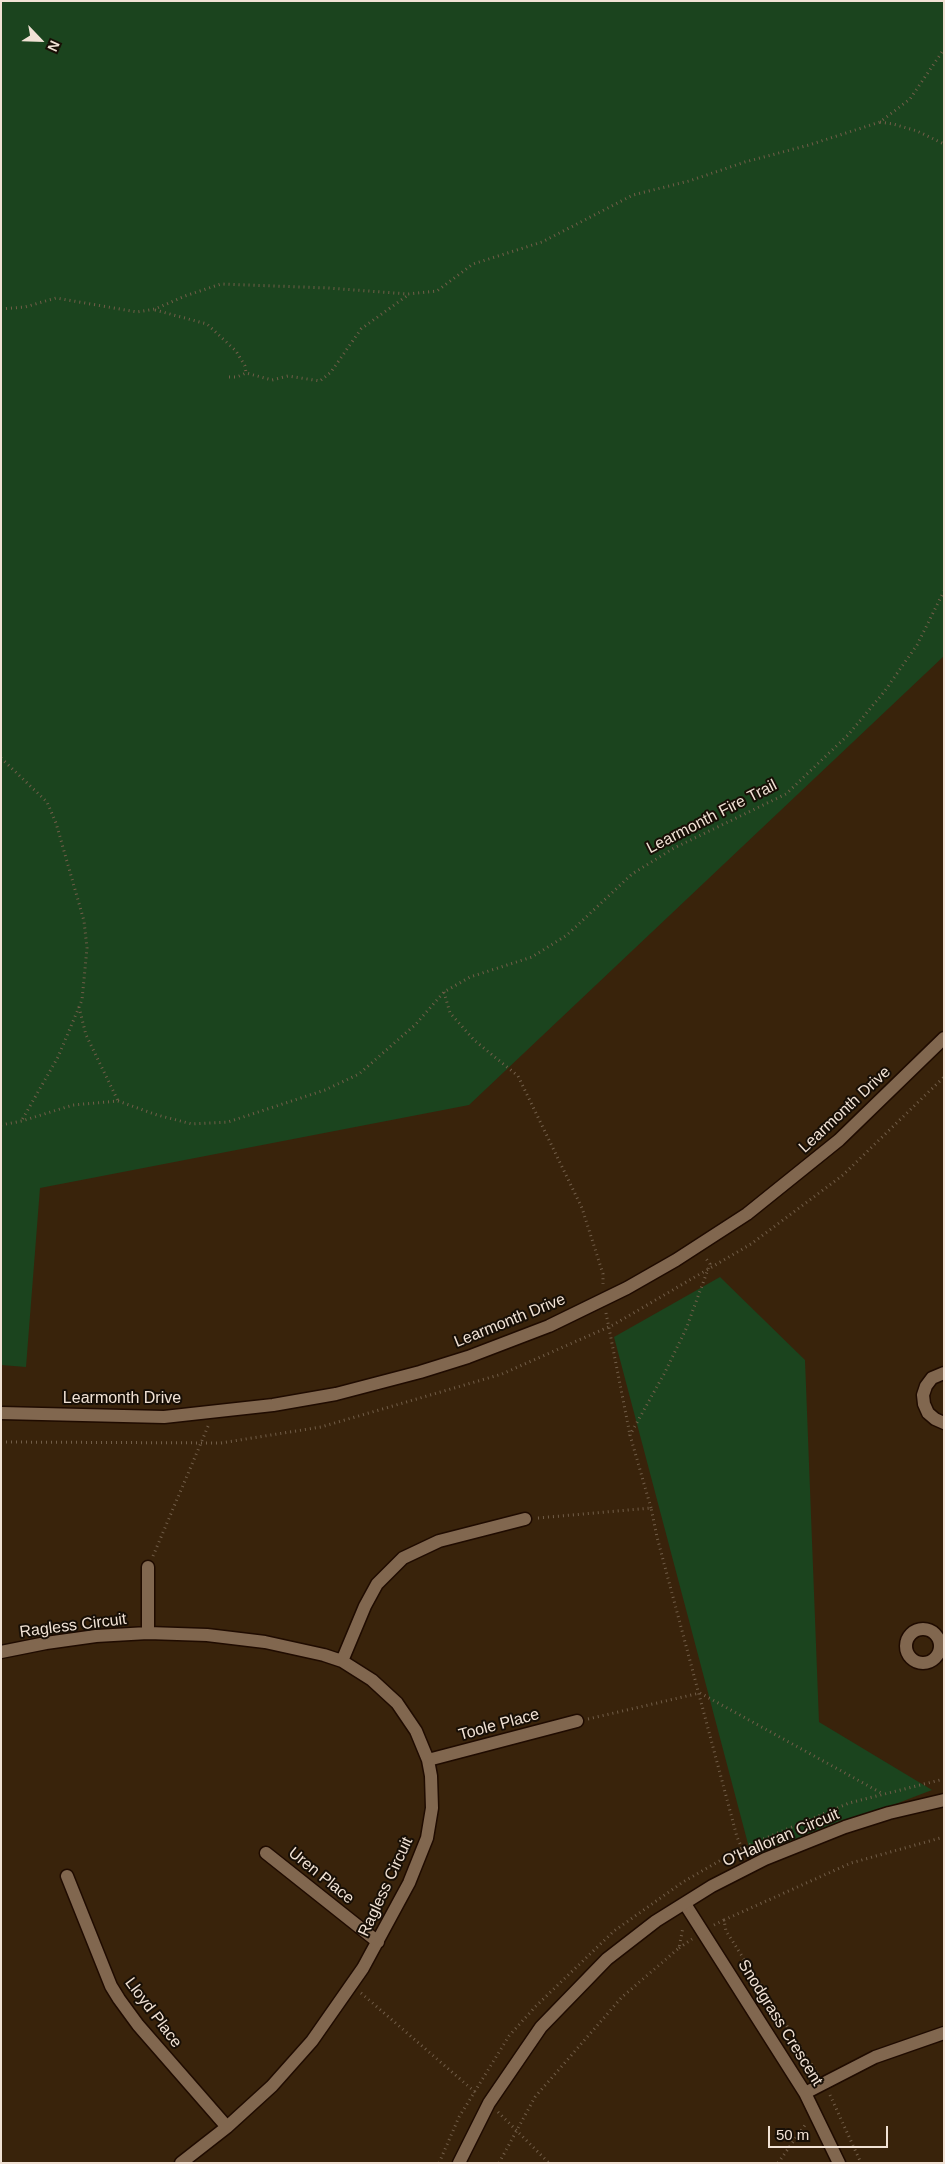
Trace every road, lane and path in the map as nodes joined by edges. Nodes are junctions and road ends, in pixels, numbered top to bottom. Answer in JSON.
{"nodes":[{"id":1,"x":944,"y":49,"type":"edge"},
{"id":2,"x":880,"y":122,"type":"junction"},
{"id":3,"x":944,"y":144,"type":"edge"},
{"id":4,"x":408,"y":294,"type":"junction"},
{"id":5,"x":1,"y":309,"type":"edge"},
{"id":6,"x":155,"y":309,"type":"junction"},
{"id":7,"x":246,"y":373,"type":"junction"},
{"id":8,"x":229,"y":377,"type":"dead end"},
{"id":9,"x":944,"y":592,"type":"edge"},
{"id":10,"x":1,"y":758,"type":"edge"},
{"id":11,"x":444,"y":992,"type":"junction"},
{"id":12,"x":79,"y":1007,"type":"junction"},
{"id":13,"x":944,"y":1038,"type":"edge"},
{"id":14,"x":118,"y":1101,"type":"junction"},
{"id":15,"x":22,"y":1121,"type":"junction"},
{"id":16,"x":1,"y":1125,"type":"edge"},
{"id":17,"x":697,"y":1246,"type":"junction"},
{"id":18,"x":604,"y":1299,"type":"junction"},
{"id":19,"x":944,"y":1373,"type":"edge"},
{"id":20,"x":1,"y":1412,"type":"edge"},
{"id":21,"x":214,"y":1412,"type":"junction"},
{"id":22,"x":944,"y":1423,"type":"edge"},
{"id":23,"x":630,"y":1435,"type":"junction"},
{"id":24,"x":651,"y":1508,"type":"junction"},
{"id":25,"x":525,"y":1519,"type":"joint"},
{"id":26,"x":148,"y":1567,"type":"joint"},
{"id":27,"x":148,"y":1633,"type":"junction"},
{"id":28,"x":1,"y":1652,"type":"edge"},
{"id":29,"x":342,"y":1661,"type":"junction"},
{"id":30,"x":700,"y":1693,"type":"junction"},
{"id":31,"x":577,"y":1721,"type":"joint"},
{"id":32,"x":428,"y":1760,"type":"junction"},
{"id":33,"x":944,"y":1779,"type":"edge"},
{"id":34,"x":883,"y":1794,"type":"junction"},
{"id":35,"x":944,"y":1800,"type":"edge"},
{"id":36,"x":944,"y":1837,"type":"edge"},
{"id":37,"x":742,"y":1848,"type":"junction"},
{"id":38,"x":266,"y":1853,"type":"dead end"},
{"id":39,"x":748,"y":1868,"type":"junction"},
{"id":40,"x":67,"y":1876,"type":"dead end"},
{"id":41,"x":685,"y":1904,"type":"junction"},
{"id":42,"x":724,"y":1920,"type":"junction"},
{"id":43,"x":704,"y":1930,"type":"junction"},
{"id":44,"x":378,"y":1942,"type":"junction"},
{"id":45,"x":352,"y":1985,"type":"junction"},
{"id":46,"x":944,"y":2033,"type":"edge"},
{"id":47,"x":823,"y":2083,"type":"junction"},
{"id":48,"x":805,"y":2093,"type":"junction"},
{"id":49,"x":489,"y":2103,"type":"junction"},
{"id":50,"x":815,"y":2112,"type":"junction"},
{"id":51,"x":227,"y":2127,"type":"junction"},
{"id":52,"x":517,"y":2130,"type":"junction"},
{"id":53,"x":181,"y":2163,"type":"edge"},
{"id":54,"x":458,"y":2163,"type":"edge"},
{"id":55,"x":499,"y":2163,"type":"edge"},
{"id":56,"x":549,"y":2163,"type":"edge"},
{"id":57,"x":778,"y":2163,"type":"edge"},
{"id":58,"x":839,"y":2163,"type":"edge"},
{"id":59,"x":862,"y":2163,"type":"edge"}],
"edges":[{"from":1,"to":2,"type":"path"},
{"from":2,"to":3,"type":"path"},
{"from":2,"to":4,"type":"path"},
{"from":4,"to":6,"type":"path"},
{"from":4,"to":7,"type":"path"},
{"from":5,"to":6,"type":"path"},
{"from":6,"to":7,"type":"path"},
{"from":7,"to":8,"type":"path"},
{"from":9,"to":11,"type":"path","name":"Learmonth Fire Trail"},
{"from":10,"to":12,"type":"path"},
{"from":11,"to":14,"type":"path","name":"Learmonth Fire Trail"},
{"from":11,"to":18,"type":"path"},
{"from":12,"to":14,"type":"path"},
{"from":12,"to":15,"type":"path"},
{"from":13,"to":17,"type":"street","name":"Learmonth Drive"},
{"from":14,"to":15,"type":"path","name":"Learmonth Fire Trail"},
{"from":15,"to":16,"type":"path","name":"Learmonth Fire Trail"},
{"from":17,"to":18,"type":"street","name":"Learmonth Drive"},
{"from":17,"to":23,"type":"path"},
{"from":18,"to":21,"type":"street","name":"Learmonth Drive"},
{"from":18,"to":23,"type":"path"},
{"from":19,"to":22,"type":"street"},
{"from":20,"to":21,"type":"street","name":"Learmonth Drive"},
{"from":21,"to":26,"type":"path"},
{"from":23,"to":24,"type":"path"},
{"from":24,"to":25,"type":"path"},
{"from":24,"to":30,"type":"path"},
{"from":25,"to":29,"type":"street"},
{"from":26,"to":27,"type":"street","name":"Ragless Circuit"},
{"from":27,"to":28,"type":"street","name":"Ragless Circuit"},
{"from":27,"to":29,"type":"street","name":"Ragless Circuit"},
{"from":29,"to":32,"type":"street","name":"Ragless Circuit"},
{"from":30,"to":31,"type":"path"},
{"from":30,"to":34,"type":"path"},
{"from":30,"to":37,"type":"path"},
{"from":31,"to":32,"type":"street","name":"Toole Place"},
{"from":32,"to":44,"type":"street","name":"Ragless Circuit"},
{"from":33,"to":34,"type":"path"},
{"from":34,"to":37,"type":"path"},
{"from":35,"to":39,"type":"street","name":"O'Halloran Circuit"},
{"from":36,"to":42,"type":"path"},
{"from":37,"to":39,"type":"path"},
{"from":38,"to":44,"type":"street","name":"Uren Place"},
{"from":39,"to":41,"type":"street","name":"O'Halloran Circuit"},
{"from":40,"to":51,"type":"street","name":"Lloyd Place"},
{"from":41,"to":43,"type":"street","name":"Snodgrass Crescent"},
{"from":41,"to":49,"type":"street","name":"O'Halloran Circuit"},
{"from":41,"to":52,"type":"path"},
{"from":42,"to":43,"type":"path"},
{"from":42,"to":47,"type":"path"},
{"from":43,"to":48,"type":"street","name":"Snodgrass Crescent"},
{"from":44,"to":45,"type":"street","name":"Ragless Circuit"},
{"from":45,"to":49,"type":"path"},
{"from":45,"to":51,"type":"street","name":"Ragless Circuit"},
{"from":46,"to":47,"type":"street"},
{"from":47,"to":48,"type":"street"},
{"from":47,"to":59,"type":"path"},
{"from":48,"to":50,"type":"street","name":"Snodgrass Crescent"},
{"from":49,"to":52,"type":"path"},
{"from":49,"to":54,"type":"street","name":"O'Halloran Circuit"},
{"from":50,"to":57,"type":"path"},
{"from":50,"to":58,"type":"street","name":"Snodgrass Crescent"},
{"from":51,"to":53,"type":"street","name":"Ragless Circuit"},
{"from":52,"to":55,"type":"path"},
{"from":52,"to":56,"type":"path"}]}
